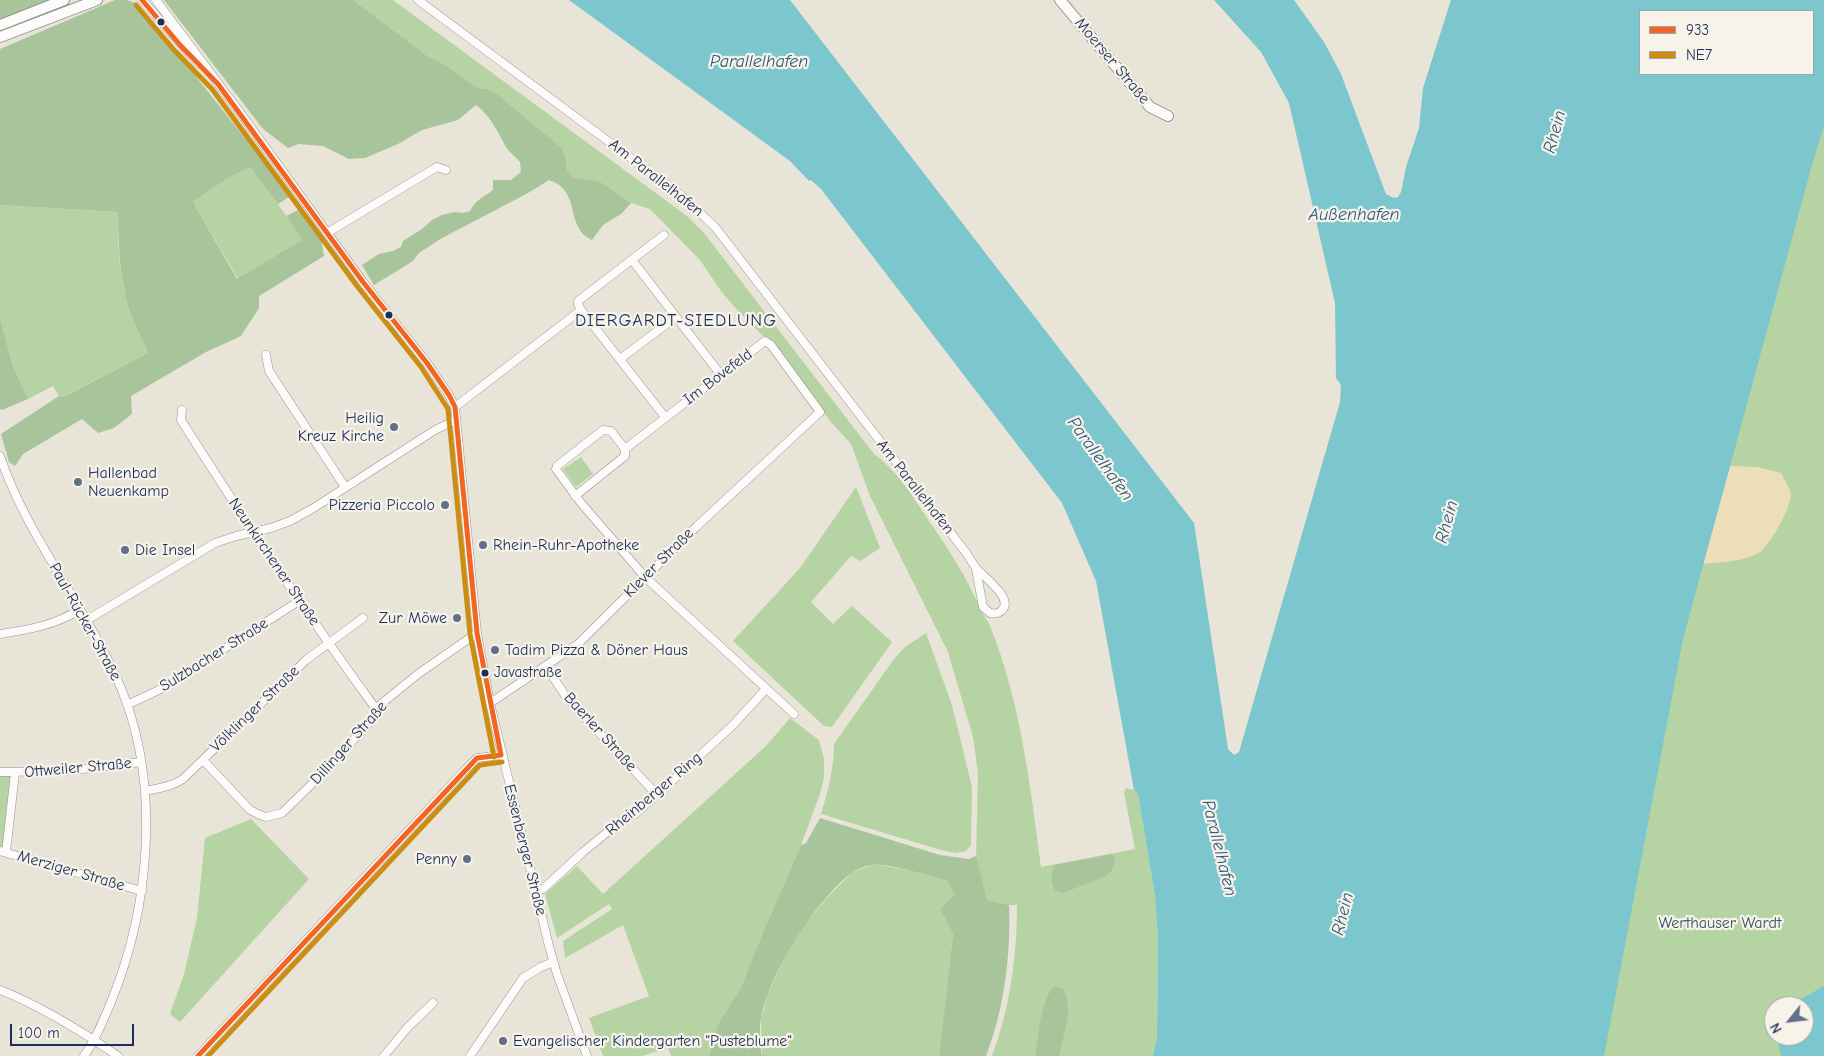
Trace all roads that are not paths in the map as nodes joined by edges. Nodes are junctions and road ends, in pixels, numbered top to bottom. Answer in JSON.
{"nodes":[{"id":1,"x":64,"y":0,"type":"edge"},
{"id":2,"x":97,"y":0,"type":"edge"},
{"id":3,"x":142,"y":0,"type":"edge"},
{"id":4,"x":156,"y":0,"type":"edge"},
{"id":5,"x":418,"y":0,"type":"edge"},
{"id":6,"x":1060,"y":0,"type":"edge"},
{"id":7,"x":0,"y":25,"type":"edge"},
{"id":8,"x":0,"y":37,"type":"edge"},
{"id":9,"x":218,"y":84,"type":"junction"},
{"id":10,"x":1168,"y":116,"type":"dead end"},
{"id":11,"x":446,"y":170,"type":"dead end"},
{"id":12,"x":327,"y":233,"type":"junction"},
{"id":13,"x":664,"y":235,"type":"dead end"},
{"id":14,"x":632,"y":260,"type":"junction"},
{"id":15,"x":581,"y":310,"type":"junction"},
{"id":16,"x":676,"y":317,"type":"junction"},
{"id":17,"x":266,"y":355,"type":"dead end"},
{"id":18,"x":620,"y":359,"type":"junction"},
{"id":19,"x":721,"y":375,"type":"junction"},
{"id":20,"x":455,"y":407,"type":"junction"},
{"id":21,"x":182,"y":410,"type":"dead end"},
{"id":22,"x":820,"y":412,"type":"joint"},
{"id":23,"x":665,"y":418,"type":"junction"},
{"id":24,"x":456,"y":420,"type":"junction"},
{"id":25,"x":625,"y":449,"type":"junction"},
{"id":26,"x":0,"y":456,"type":"edge"},
{"id":27,"x":345,"y":487,"type":"junction"},
{"id":28,"x":575,"y":496,"type":"junction"},
{"id":29,"x":253,"y":532,"type":"junction"},
{"id":30,"x":976,"y":569,"type":"junction"},
{"id":31,"x":645,"y":576,"type":"junction"},
{"id":32,"x":299,"y":601,"type":"junction"},
{"id":33,"x":80,"y":609,"type":"junction"},
{"id":34,"x":363,"y":618,"type":"dead end"},
{"id":35,"x":87,"y":620,"type":"junction"},
{"id":36,"x":477,"y":633,"type":"junction"},
{"id":37,"x":0,"y":634,"type":"edge"},
{"id":38,"x":328,"y":644,"type":"junction"},
{"id":39,"x":546,"y":667,"type":"junction"},
{"id":40,"x":766,"y":689,"type":"junction"},
{"id":41,"x":490,"y":703,"type":"junction"},
{"id":42,"x":127,"y":705,"type":"junction"},
{"id":43,"x":376,"y":710,"type":"junction"},
{"id":44,"x":794,"y":714,"type":"dead end"},
{"id":45,"x":502,"y":755,"type":"junction"},
{"id":46,"x":204,"y":760,"type":"junction"},
{"id":47,"x":141,"y":762,"type":"junction"},
{"id":48,"x":0,"y":772,"type":"edge"},
{"id":49,"x":15,"y":773,"type":"junction"},
{"id":50,"x":145,"y":790,"type":"junction"},
{"id":51,"x":657,"y":795,"type":"junction"},
{"id":52,"x":3,"y":851,"type":"edge"},
{"id":53,"x":534,"y":890,"type":"junction"},
{"id":54,"x":142,"y":891,"type":"junction"},
{"id":55,"x":554,"y":962,"type":"junction"},
{"id":56,"x":0,"y":990,"type":"edge"},
{"id":57,"x":434,"y":1003,"type":"dead end"},
{"id":58,"x":95,"y":1040,"type":"junction"},
{"id":59,"x":84,"y":1056,"type":"edge"},
{"id":60,"x":118,"y":1056,"type":"edge"},
{"id":61,"x":198,"y":1056,"type":"edge"},
{"id":62,"x":384,"y":1056,"type":"edge"},
{"id":63,"x":470,"y":1056,"type":"edge"},
{"id":64,"x":587,"y":1056,"type":"edge"}],
"edges":[{"from":1,"to":7,"type":"street"},
{"from":2,"to":8,"type":"street"},
{"from":3,"to":9,"type":"street","name":"Essenberger Straße"},
{"from":4,"to":9,"type":"street","name":"Essenberger Straße"},
{"from":5,"to":30,"type":"street","name":"Am Parallelhafen"},
{"from":6,"to":10,"type":"street","name":"Moerser Straße"},
{"from":9,"to":12,"type":"street","name":"Essenberger Straße"},
{"from":11,"to":12,"type":"street"},
{"from":12,"to":20,"type":"street","name":"Essenberger Straße"},
{"from":13,"to":14,"type":"street"},
{"from":14,"to":15,"type":"street"},
{"from":14,"to":16,"type":"street"},
{"from":15,"to":18,"type":"street"},
{"from":15,"to":20,"type":"street"},
{"from":16,"to":18,"type":"street"},
{"from":16,"to":19,"type":"street"},
{"from":17,"to":27,"type":"street"},
{"from":18,"to":23,"type":"street"},
{"from":19,"to":22,"type":"street","name":"Im Bovefeld"},
{"from":19,"to":23,"type":"street","name":"Im Bovefeld"},
{"from":20,"to":24,"type":"street","name":"Essenberger Straße"},
{"from":21,"to":29,"type":"street","name":"Neunkirchener Straße"},
{"from":22,"to":31,"type":"street","name":"Klever Straße"},
{"from":23,"to":25,"type":"street","name":"Im Bovefeld"},
{"from":24,"to":27,"type":"street"},
{"from":24,"to":36,"type":"street","name":"Essenberger Straße"},
{"from":25,"to":28,"type":"street","name":"Im Bovefeld"},
{"from":25,"to":28,"type":"street"},
{"from":26,"to":33,"type":"street","name":"Paul-Rücker-Straße"},
{"from":27,"to":29,"type":"street"},
{"from":28,"to":31,"type":"street"},
{"from":29,"to":32,"type":"street","name":"Neunkirchener Straße"},
{"from":29,"to":35,"type":"street"},
{"from":30,"to":30,"type":"street","name":"Am Parallelhafen"},
{"from":31,"to":39,"type":"street","name":"Klever Straße"},
{"from":31,"to":40,"type":"street"},
{"from":32,"to":38,"type":"street","name":"Neunkirchener Straße"},
{"from":32,"to":42,"type":"street","name":"Sulzbacher Straße"},
{"from":33,"to":35,"type":"street","name":"Paul-Rücker-Straße"},
{"from":33,"to":37,"type":"street"},
{"from":34,"to":38,"type":"street","name":"Völklinger Straße"},
{"from":35,"to":42,"type":"street","name":"Paul-Rücker-Straße"},
{"from":36,"to":41,"type":"street","name":"Essenberger Straße"},
{"from":36,"to":43,"type":"street","name":"Dillinger Straße"},
{"from":38,"to":43,"type":"street","name":"Neunkirchener Straße"},
{"from":38,"to":46,"type":"street","name":"Völklinger Straße"},
{"from":39,"to":41,"type":"street","name":"Klever Straße"},
{"from":39,"to":51,"type":"street","name":"Baerler Straße"},
{"from":40,"to":44,"type":"street"},
{"from":40,"to":51,"type":"street","name":"Rheinberger Ring"},
{"from":41,"to":45,"type":"street","name":"Essenberger Straße"},
{"from":42,"to":47,"type":"street","name":"Paul-Rücker-Straße"},
{"from":43,"to":46,"type":"street","name":"Dillinger Straße"},
{"from":45,"to":53,"type":"street","name":"Essenberger Straße"},
{"from":45,"to":61,"type":"street"},
{"from":46,"to":50,"type":"street","name":"Völklinger Straße"},
{"from":47,"to":49,"type":"street","name":"Ottweiler Straße"},
{"from":47,"to":50,"type":"street","name":"Paul-Rücker-Straße"},
{"from":48,"to":49,"type":"street","name":"Ottweiler Straße"},
{"from":49,"to":52,"type":"street","name":"Ottweiler Straße"},
{"from":50,"to":54,"type":"street","name":"Paul-Rücker-Straße"},
{"from":51,"to":53,"type":"street","name":"Rheinberger Ring"},
{"from":52,"to":54,"type":"street","name":"Merziger Straße"},
{"from":53,"to":55,"type":"street","name":"Essenberger Straße"},
{"from":54,"to":58,"type":"street","name":"Paul-Rücker-Straße"},
{"from":55,"to":63,"type":"street"},
{"from":55,"to":64,"type":"street","name":"Essenberger Straße"},
{"from":56,"to":58,"type":"street"},
{"from":57,"to":62,"type":"street"},
{"from":58,"to":59,"type":"street","name":"Paul-Rücker-Straße"},
{"from":58,"to":60,"type":"street"}]}
